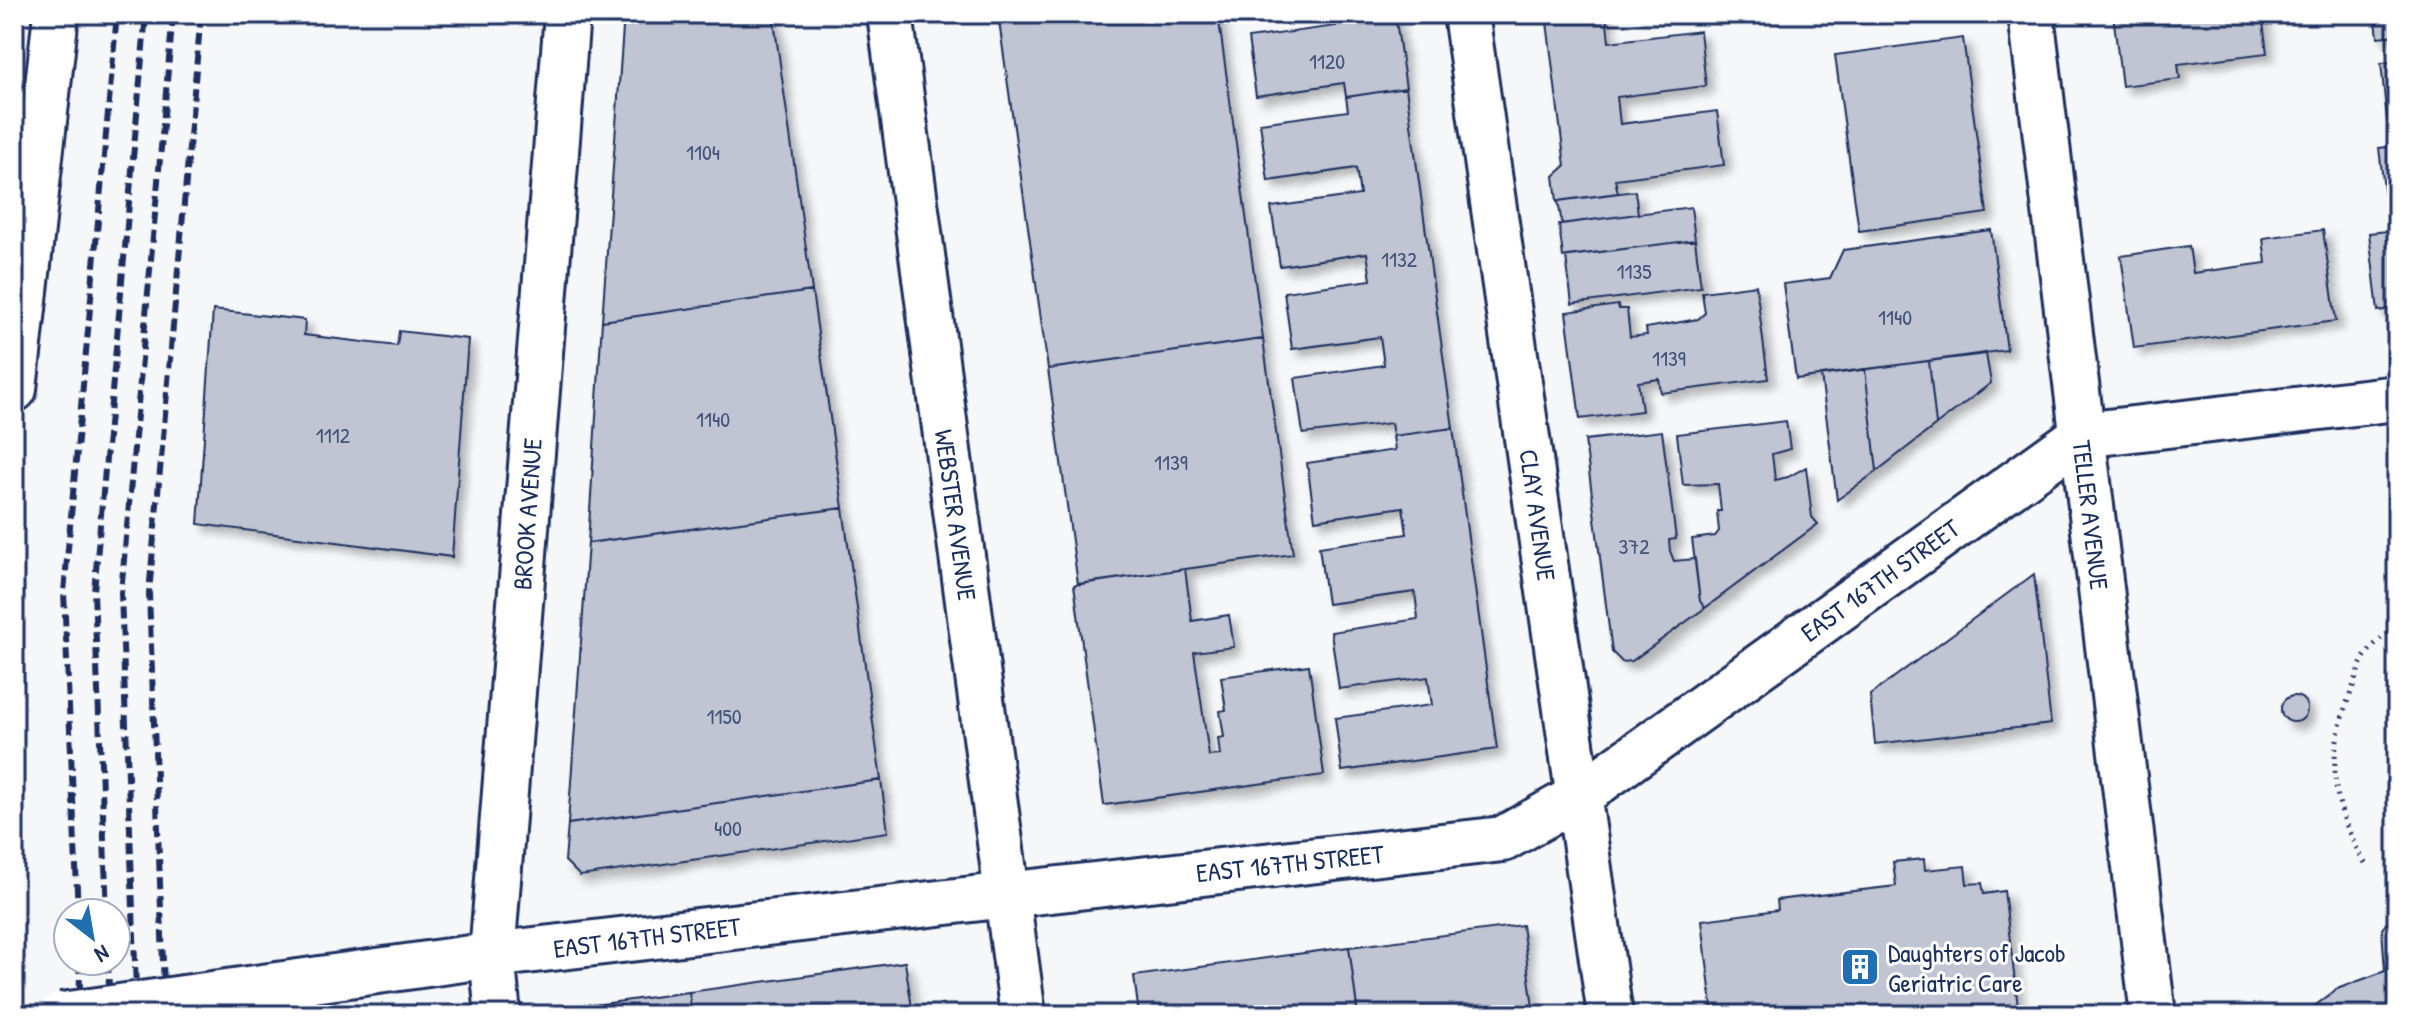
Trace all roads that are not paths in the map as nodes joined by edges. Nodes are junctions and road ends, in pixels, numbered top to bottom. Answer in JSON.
{"nodes":[{"id":1,"x":56,"y":14,"type":"edge"},
{"id":2,"x":567,"y":14,"type":"edge"},
{"id":3,"x":890,"y":14,"type":"edge"},
{"id":4,"x":1466,"y":14,"type":"edge"},
{"id":5,"x":2031,"y":14,"type":"edge"},
{"id":6,"x":14,"y":389,"type":"edge"},
{"id":7,"x":2397,"y":398,"type":"edge"},
{"id":8,"x":2082,"y":435,"type":"junction"},
{"id":9,"x":1579,"y":796,"type":"junction"},
{"id":10,"x":1007,"y":895,"type":"junction"},
{"id":11,"x":492,"y":955,"type":"junction"},
{"id":12,"x":62,"y":1015,"type":"edge"},
{"id":13,"x":498,"y":1015,"type":"edge"},
{"id":14,"x":1023,"y":1015,"type":"edge"},
{"id":15,"x":1610,"y":1015,"type":"edge"},
{"id":16,"x":2153,"y":1015,"type":"edge"}],
"edges":[{"from":1,"to":6,"type":"street"},
{"from":2,"to":11,"type":"street","name":"BROOK AVENUE"},
{"from":3,"to":10,"type":"street","name":"WEBSTER AVENUE"},
{"from":4,"to":9,"type":"street","name":"CLAY AVENUE"},
{"from":5,"to":8,"type":"street","name":"TELLER AVENUE"},
{"from":7,"to":8,"type":"street","name":"EAST 167TH STREET"},
{"from":8,"to":9,"type":"street","name":"EAST 167TH STREET"},
{"from":8,"to":16,"type":"street","name":"TELLER AVENUE"},
{"from":9,"to":10,"type":"street","name":"EAST 167TH STREET"},
{"from":9,"to":15,"type":"street","name":"CLAY AVENUE"},
{"from":10,"to":11,"type":"street","name":"EAST 167TH STREET"},
{"from":10,"to":14,"type":"street","name":"WEBSTER AVENUE"},
{"from":11,"to":12,"type":"street","name":"EAST 167TH STREET","bridge":true},
{"from":11,"to":13,"type":"street","name":"BROOK AVENUE"}]}
